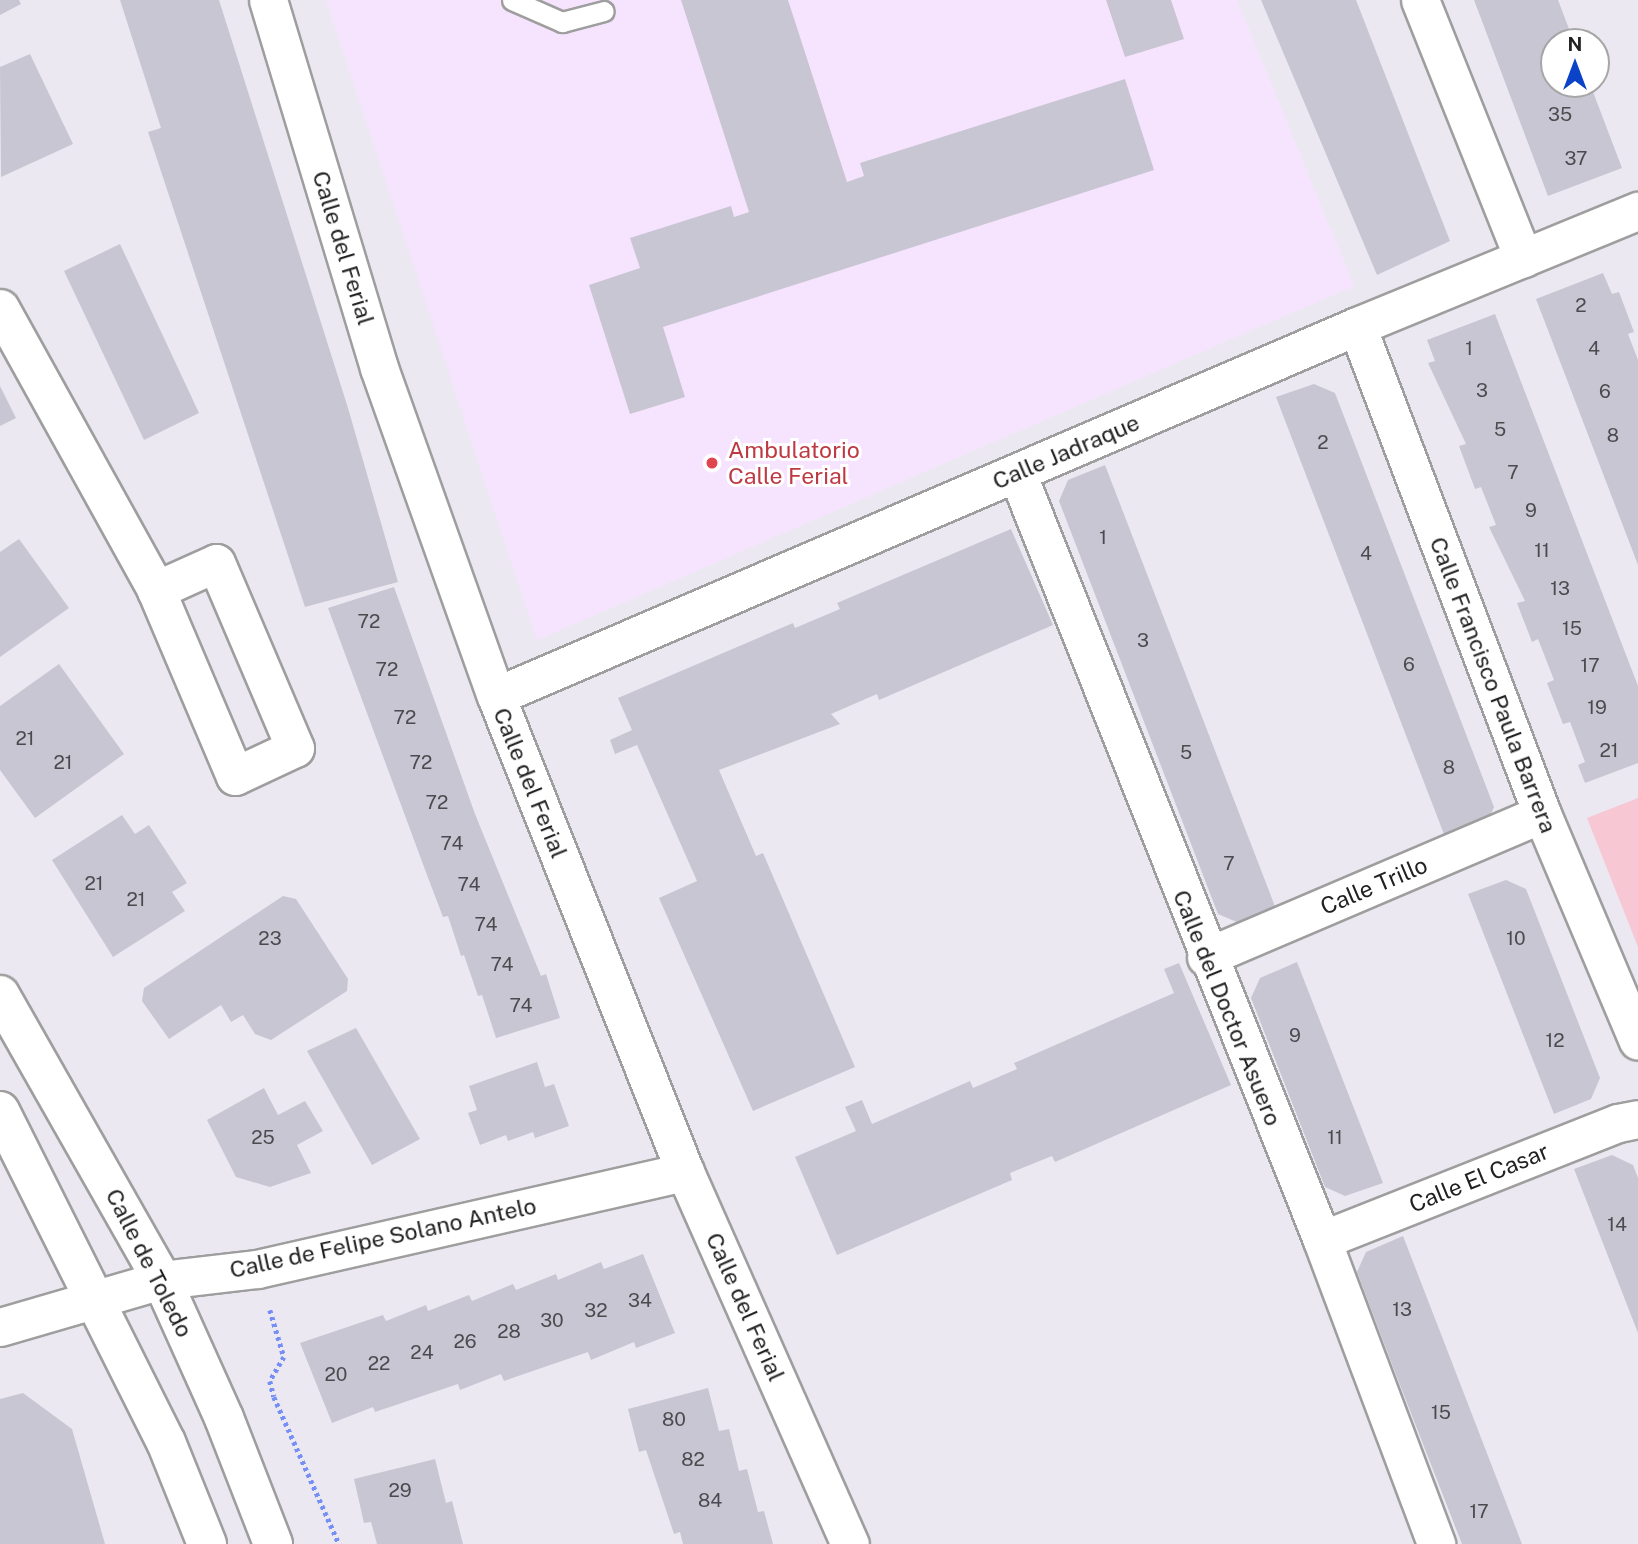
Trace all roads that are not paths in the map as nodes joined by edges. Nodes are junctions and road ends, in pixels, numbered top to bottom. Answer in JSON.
{"nodes":[{"id":1,"x":268,"y":0,"type":"edge"},
{"id":2,"x":513,"y":0,"type":"edge"},
{"id":3,"x":1420,"y":0,"type":"edge"},
{"id":4,"x":604,"y":11,"type":"dead end"},
{"id":5,"x":1638,"y":211,"type":"edge"},
{"id":6,"x":1523,"y":258,"type":"junction"},
{"id":7,"x":0,"y":308,"type":"edge"},
{"id":8,"x":1357,"y":326,"type":"junction"},
{"id":9,"x":1017,"y":473,"type":"junction"},
{"id":10,"x":156,"y":590,"type":"junction"},
{"id":11,"x":496,"y":696,"type":"junction"},
{"id":12,"x":1542,"y":814,"type":"junction"},
{"id":13,"x":1206,"y":957,"type":"junction"},
{"id":14,"x":0,"y":995,"type":"edge"},
{"id":15,"x":1638,"y":1041,"type":"edge"},
{"id":16,"x":0,"y":1111,"type":"edge"},
{"id":17,"x":1638,"y":1119,"type":"edge"},
{"id":18,"x":685,"y":1172,"type":"junction"},
{"id":19,"x":1322,"y":1240,"type":"junction"},
{"id":20,"x":162,"y":1280,"type":"junction"},
{"id":21,"x":97,"y":1299,"type":"junction"},
{"id":22,"x":0,"y":1327,"type":"edge"},
{"id":23,"x":207,"y":1544,"type":"edge"},
{"id":24,"x":273,"y":1544,"type":"edge"},
{"id":25,"x":850,"y":1544,"type":"edge"},
{"id":26,"x":1436,"y":1544,"type":"edge"}],
"edges":[{"from":1,"to":11,"type":"street","name":"Calle del Ferial"},
{"from":2,"to":4,"type":"lane"},
{"from":3,"to":6,"type":"street"},
{"from":5,"to":6,"type":"street","name":"Calle Jadraque"},
{"from":6,"to":8,"type":"street","name":"Calle Jadraque"},
{"from":7,"to":10,"type":"street"},
{"from":8,"to":9,"type":"street","name":"Calle Jadraque"},
{"from":8,"to":12,"type":"street","name":"Calle Francisco Paula Barrera"},
{"from":9,"to":11,"type":"street","name":"Calle Jadraque"},
{"from":9,"to":13,"type":"street","name":"Calle del Doctor Asuero"},
{"from":10,"to":10,"type":"street"},
{"from":11,"to":18,"type":"street","name":"Calle del Ferial"},
{"from":12,"to":13,"type":"street","name":"Calle Trillo"},
{"from":12,"to":15,"type":"street","name":"Calle Francisco Paula Barrera"},
{"from":13,"to":19,"type":"street","name":"Calle del Doctor Asuero"},
{"from":14,"to":20,"type":"street","name":"Calle de Toledo"},
{"from":16,"to":21,"type":"street"},
{"from":17,"to":19,"type":"street","name":"Calle El Casar"},
{"from":18,"to":20,"type":"street","name":"Calle de Felipe Solano Antelo"},
{"from":18,"to":25,"type":"street","name":"Calle del Ferial"},
{"from":19,"to":26,"type":"street","name":"Calle del Doctor Asuero"},
{"from":20,"to":21,"type":"street","name":"Calle de Felipe Solano Antelo"},
{"from":20,"to":24,"type":"street","name":"Calle de Toledo"},
{"from":21,"to":22,"type":"street","name":"Calle de Felipe Solano Antelo"},
{"from":21,"to":23,"type":"street"}]}
